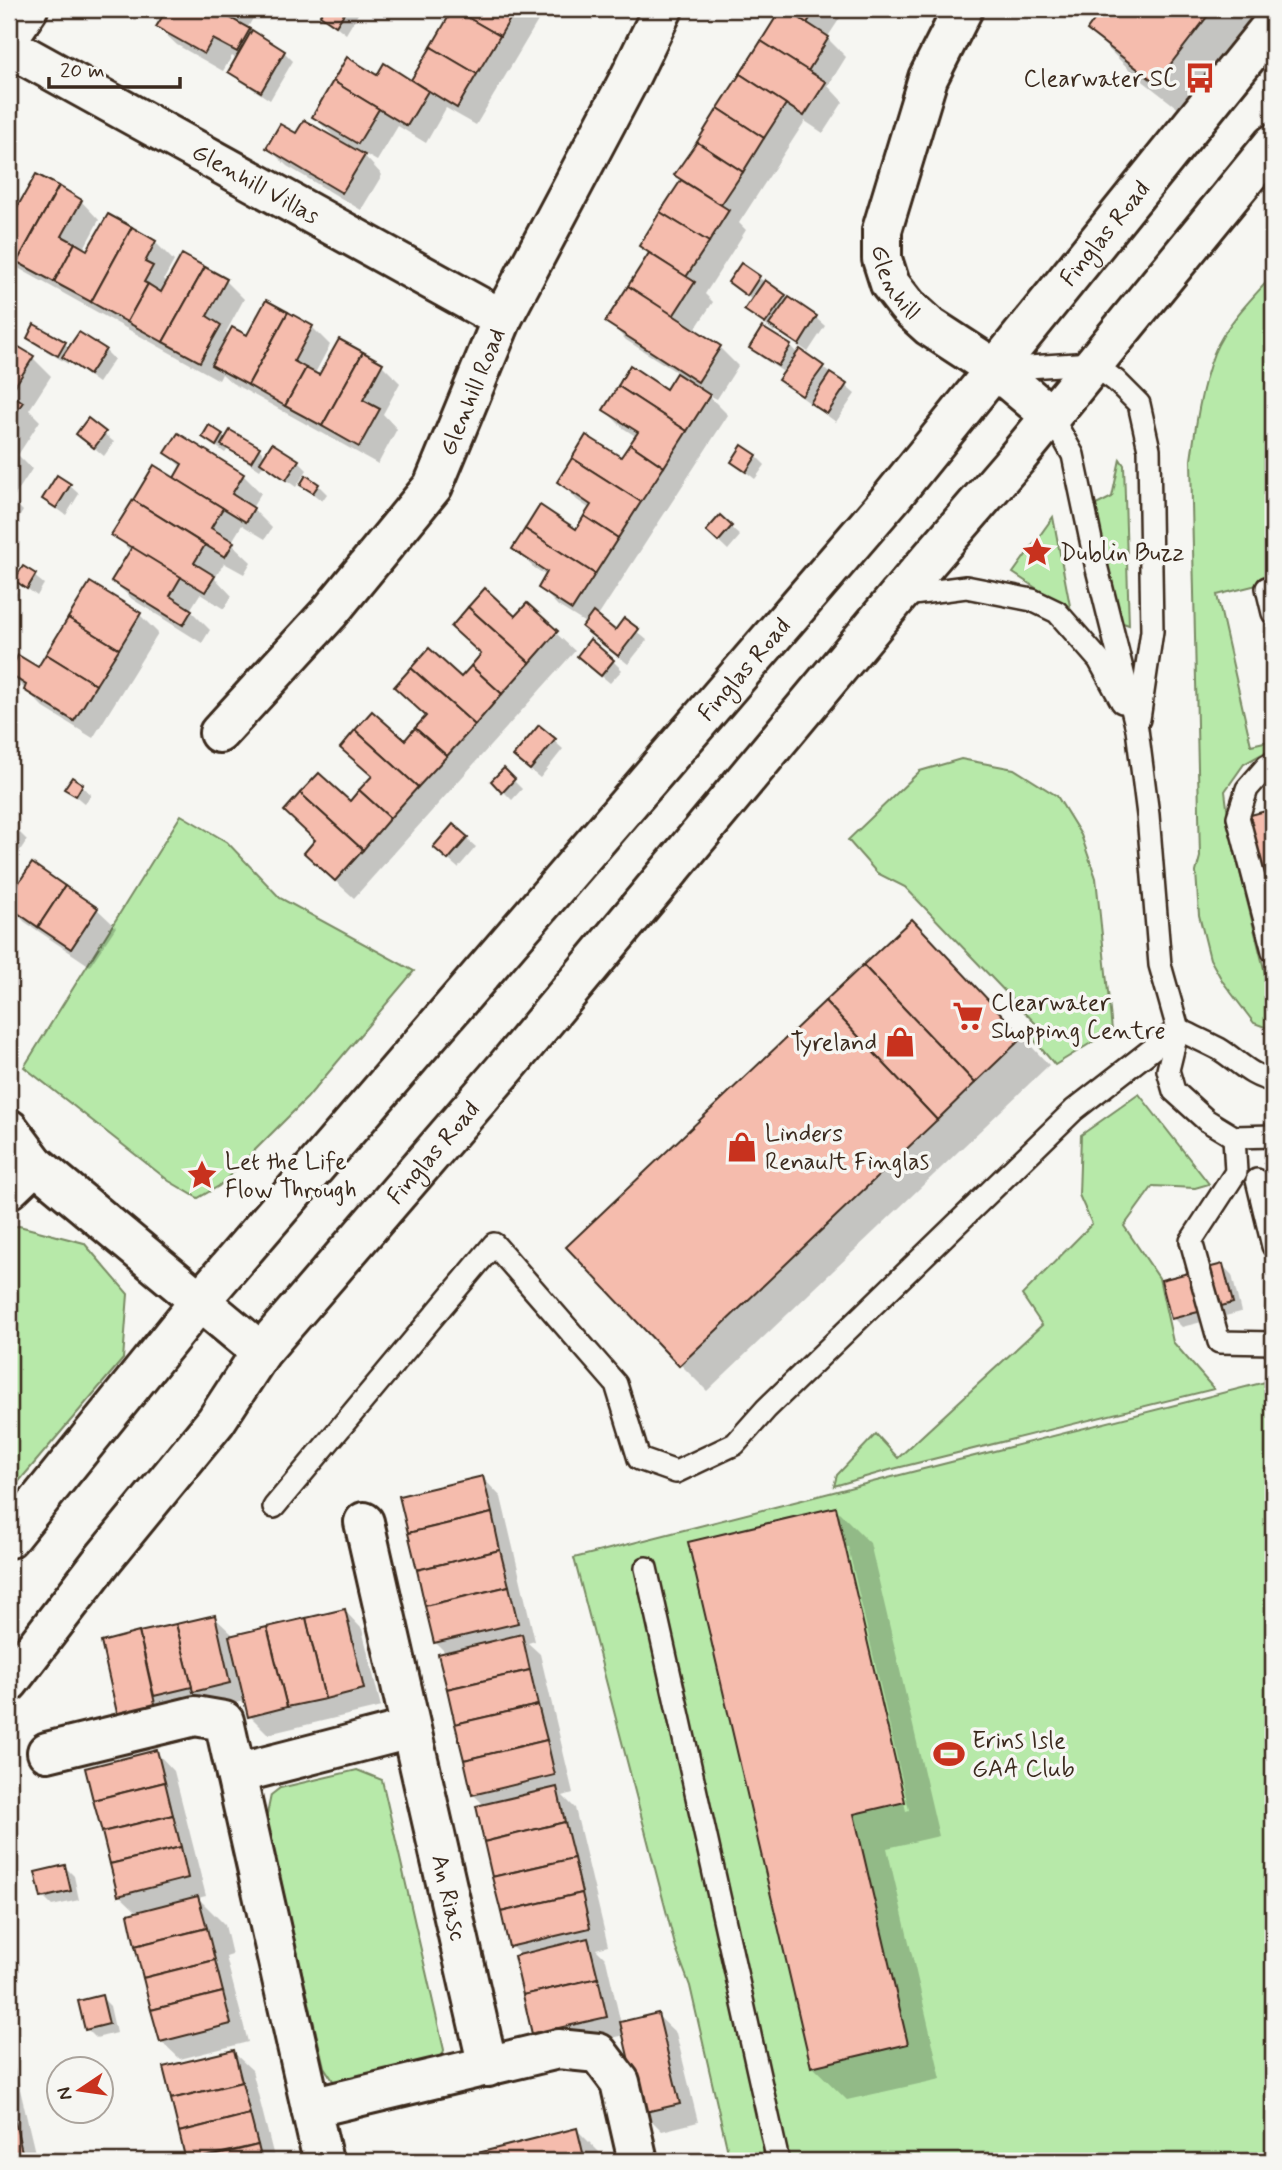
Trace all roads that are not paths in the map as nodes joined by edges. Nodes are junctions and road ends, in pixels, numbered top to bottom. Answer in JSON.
{"nodes":[{"id":1,"x":28,"y":9,"type":"edge"},
{"id":2,"x":663,"y":9,"type":"edge"},
{"id":3,"x":963,"y":9,"type":"edge"},
{"id":4,"x":1273,"y":24,"type":"edge"},
{"id":5,"x":9,"y":37,"type":"edge"},
{"id":6,"x":9,"y":47,"type":"edge"},
{"id":7,"x":1273,"y":144,"type":"edge"},
{"id":8,"x":502,"y":319,"type":"junction"},
{"id":9,"x":1092,"y":363,"type":"junction"},
{"id":10,"x":995,"y":369,"type":"junction"},
{"id":11,"x":1051,"y":416,"type":"junction"},
{"id":12,"x":1266,"y":588,"type":"dead end"},
{"id":13,"x":898,"y":596,"type":"junction"},
{"id":14,"x":1273,"y":613,"type":"edge"},
{"id":15,"x":1137,"y":729,"type":"junction"},
{"id":16,"x":219,"y":733,"type":"dead end"},
{"id":17,"x":1273,"y":764,"type":"edge"},
{"id":18,"x":1273,"y":951,"type":"edge"},
{"id":19,"x":1178,"y":1029,"type":"junction"},
{"id":20,"x":1273,"y":1080,"type":"edge"},
{"id":21,"x":9,"y":1129,"type":"edge"},
{"id":22,"x":1273,"y":1136,"type":"edge"},
{"id":23,"x":1234,"y":1137,"type":"junction"},
{"id":24,"x":1236,"y":1172,"type":"junction"},
{"id":25,"x":22,"y":1177,"type":"edge"},
{"id":26,"x":1265,"y":1181,"type":"edge"},
{"id":27,"x":1273,"y":1246,"type":"edge"},
{"id":28,"x":199,"y":1302,"type":"junction"},
{"id":29,"x":1273,"y":1343,"type":"edge"},
{"id":30,"x":261,"y":1352,"type":"junction"},
{"id":31,"x":274,"y":1507,"type":"dead end"},
{"id":32,"x":364,"y":1521,"type":"dead end"},
{"id":33,"x":9,"y":1538,"type":"edge"},
{"id":34,"x":646,"y":1569,"type":"dead end"},
{"id":35,"x":9,"y":1682,"type":"edge"},
{"id":36,"x":410,"y":1730,"type":"junction"},
{"id":37,"x":47,"y":1752,"type":"dead end"},
{"id":38,"x":236,"y":1774,"type":"junction"},
{"id":39,"x":488,"y":2067,"type":"junction"},
{"id":40,"x":311,"y":2108,"type":"junction"},
{"id":41,"x":324,"y":2161,"type":"edge"},
{"id":42,"x":638,"y":2161,"type":"edge"},
{"id":43,"x":778,"y":2161,"type":"edge"}],
"edges":[{"from":1,"to":5,"type":"street"},
{"from":2,"to":8,"type":"street","name":"Glenhill Road"},
{"from":3,"to":10,"type":"street","name":"Glenhill"},
{"from":4,"to":10,"type":"street","name":"Finglas Road"},
{"from":6,"to":8,"type":"street","name":"Glenhill Villas"},
{"from":7,"to":9,"type":"street","name":"Finglas Road"},
{"from":8,"to":16,"type":"street","name":"Glenhill Road"},
{"from":9,"to":10,"type":"lane"},
{"from":9,"to":11,"type":"street","name":"Finglas Road"},
{"from":9,"to":15,"type":"lane"},
{"from":10,"to":11,"type":"street","name":"Glenhill"},
{"from":10,"to":28,"type":"street","name":"Finglas Road"},
{"from":11,"to":13,"type":"street","name":"Finglas Road"},
{"from":11,"to":15,"type":"lane"},
{"from":12,"to":14,"type":"lane"},
{"from":13,"to":15,"type":"lane"},
{"from":13,"to":30,"type":"street","name":"Finglas Road"},
{"from":15,"to":19,"type":"lane"},
{"from":17,"to":18,"type":"lane"},
{"from":19,"to":20,"type":"lane"},
{"from":19,"to":23,"type":"lane"},
{"from":19,"to":31,"type":"lane"},
{"from":21,"to":25,"type":"street"},
{"from":22,"to":23,"type":"lane"},
{"from":23,"to":24,"type":"lane"},
{"from":24,"to":26,"type":"lane"},
{"from":24,"to":29,"type":"lane"},
{"from":25,"to":28,"type":"street"},
{"from":26,"to":27,"type":"lane"},
{"from":28,"to":30,"type":"street"},
{"from":28,"to":33,"type":"street","name":"Finglas Road"},
{"from":30,"to":35,"type":"street","name":"Finglas Road"},
{"from":32,"to":36,"type":"street","name":"An Riasc"},
{"from":34,"to":43,"type":"lane"},
{"from":36,"to":38,"type":"street"},
{"from":36,"to":39,"type":"street","name":"An Riasc"},
{"from":37,"to":38,"type":"street"},
{"from":38,"to":40,"type":"street"},
{"from":39,"to":40,"type":"street"},
{"from":39,"to":42,"type":"street"},
{"from":40,"to":41,"type":"street"}]}
